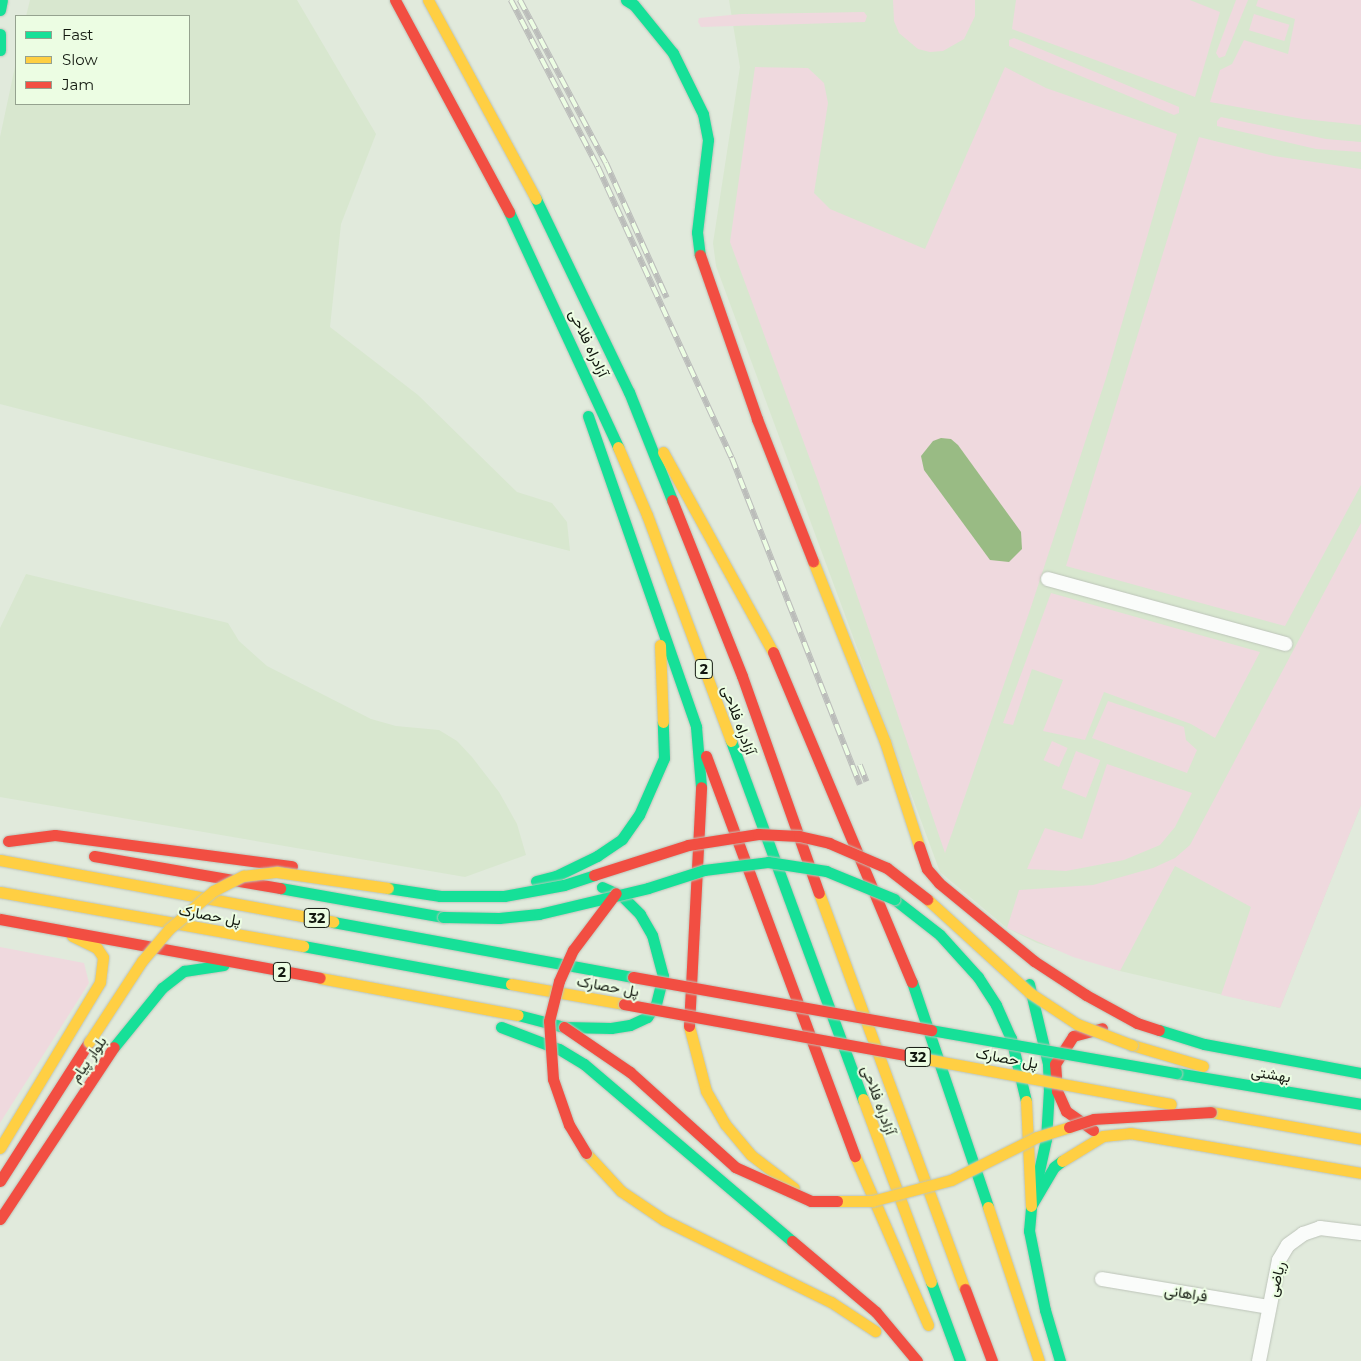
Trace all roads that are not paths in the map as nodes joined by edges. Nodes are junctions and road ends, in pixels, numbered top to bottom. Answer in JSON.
{"nodes":[{"id":1,"x":2,"y":0,"type":"edge"},
{"id":2,"x":395,"y":0,"type":"edge"},
{"id":3,"x":428,"y":0,"type":"edge"},
{"id":4,"x":626,"y":0,"type":"edge"},
{"id":5,"x":0,"y":10,"type":"edge"},
{"id":6,"x":0,"y":34,"type":"edge"},
{"id":7,"x":0,"y":50,"type":"edge"},
{"id":8,"x":528,"y":251,"type":"junction"},
{"id":9,"x":630,"y":392,"type":"junction"},
{"id":10,"x":1048,"y":579,"type":"dead end"},
{"id":11,"x":659,"y":615,"type":"junction"},
{"id":12,"x":1285,"y":644,"type":"dead end"},
{"id":13,"x":696,"y":727,"type":"junction"},
{"id":14,"x":4,"y":840,"type":"edge"},
{"id":15,"x":47,"y":848,"type":"dead end"},
{"id":16,"x":668,"y":852,"type":"junction"},
{"id":17,"x":85,"y":854,"type":"dead end"},
{"id":18,"x":0,"y":860,"type":"edge"},
{"id":19,"x":556,"y":876,"type":"junction"},
{"id":20,"x":0,"y":892,"type":"edge"},
{"id":21,"x":0,"y":918,"type":"edge"},
{"id":22,"x":64,"y":932,"type":"junction"},
{"id":23,"x":1011,"y":942,"type":"junction"},
{"id":24,"x":236,"y":964,"type":"junction"},
{"id":25,"x":100,"y":982,"type":"junction"},
{"id":26,"x":431,"y":998,"type":"junction"},
{"id":27,"x":148,"y":1004,"type":"junction"},
{"id":28,"x":473,"y":1019,"type":"dead end"},
{"id":29,"x":78,"y":1020,"type":"junction"},
{"id":30,"x":1137,"y":1023,"type":"junction"},
{"id":31,"x":491,"y":1024,"type":"dead end"},
{"id":32,"x":564,"y":1028,"type":"junction"},
{"id":33,"x":113,"y":1048,"type":"junction"},
{"id":34,"x":1176,"y":1073,"type":"joint"},
{"id":35,"x":1361,"y":1073,"type":"edge"},
{"id":36,"x":1275,"y":1090,"type":"junction"},
{"id":37,"x":1361,"y":1104,"type":"edge"},
{"id":38,"x":1211,"y":1112,"type":"junction"},
{"id":39,"x":1103,"y":1136,"type":"junction"},
{"id":40,"x":1361,"y":1139,"type":"edge"},
{"id":41,"x":0,"y":1148,"type":"edge"},
{"id":42,"x":1361,"y":1173,"type":"edge"},
{"id":43,"x":0,"y":1181,"type":"edge"},
{"id":44,"x":811,"y":1201,"type":"junction"},
{"id":45,"x":1032,"y":1206,"type":"junction"},
{"id":46,"x":0,"y":1219,"type":"edge"},
{"id":47,"x":1361,"y":1233,"type":"edge"},
{"id":48,"x":1102,"y":1279,"type":"dead end"},
{"id":49,"x":1270,"y":1307,"type":"junction"},
{"id":50,"x":931,"y":1334,"type":"dead end"},
{"id":51,"x":908,"y":1361,"type":"edge"},
{"id":52,"x":917,"y":1361,"type":"edge"},
{"id":53,"x":960,"y":1361,"type":"edge"},
{"id":54,"x":992,"y":1361,"type":"edge"},
{"id":55,"x":1039,"y":1361,"type":"edge"},
{"id":56,"x":1060,"y":1361,"type":"edge"},
{"id":57,"x":1259,"y":1361,"type":"edge"}],
"edges":[{"from":1,"to":5,"type":"main road"},
{"from":2,"to":8,"type":"main road","name":"آزادراه فلاحی","number":"2"},
{"from":3,"to":9,"type":"main road","name":"آزادراه فلاحی","number":"2"},
{"from":4,"to":23,"type":"main road"},
{"from":6,"to":7,"type":"main road"},
{"from":8,"to":11,"type":"main road"},
{"from":8,"to":53,"type":"main road","name":"آزادراه فلاحی","number":"2"},
{"from":9,"to":54,"type":"main road","name":"آزادراه فلاحی","number":"2"},
{"from":9,"to":55,"type":"main road"},
{"from":10,"to":12,"type":"street"},
{"from":11,"to":13,"type":"main road"},
{"from":11,"to":19,"type":"main road"},
{"from":13,"to":44,"type":"main road"},
{"from":13,"to":50,"type":"main road"},
{"from":14,"to":15,"type":"main road"},
{"from":14,"to":19,"type":"main road"},
{"from":16,"to":36,"type":"main road","bridge":true},
{"from":16,"to":43,"type":"main road","bridge":true},
{"from":16,"to":51,"type":"main road","bridge":true},
{"from":17,"to":45,"type":"main road","bridge":true},
{"from":18,"to":34,"type":"main road","name":"پل حصارک","number":"32","bridge":true},
{"from":19,"to":32,"type":"main road"},
{"from":20,"to":38,"type":"main road","name":"پل حصارک","number":"32","bridge":true},
{"from":21,"to":22,"type":"main road","number":"2"},
{"from":22,"to":24,"type":"main road","number":"2"},
{"from":22,"to":25,"type":"main road","name":"بلوار پیام"},
{"from":23,"to":30,"type":"main road"},
{"from":23,"to":45,"type":"main road"},
{"from":24,"to":26,"type":"main road","number":"2"},
{"from":24,"to":27,"type":"main road","name":"بلوار پیام"},
{"from":25,"to":27,"type":"main road"},
{"from":25,"to":29,"type":"main road","name":"بلوار پیام"},
{"from":26,"to":28,"type":"main road"},
{"from":26,"to":32,"type":"main road","number":"2"},
{"from":27,"to":33,"type":"main road","name":"بلوار پیام"},
{"from":29,"to":33,"type":"main road"},
{"from":29,"to":41,"type":"main road","name":"بلوار پیام"},
{"from":30,"to":35,"type":"main road"},
{"from":30,"to":39,"type":"main road"},
{"from":31,"to":52,"type":"main road"},
{"from":32,"to":44,"type":"main road","bridge":true},
{"from":33,"to":46,"type":"main road","name":"بلوار پیام"},
{"from":34,"to":36,"type":"main road","name":"بهشتى","number":"32"},
{"from":36,"to":37,"type":"main road","name":"بهشتى","number":"32"},
{"from":38,"to":40,"type":"main road","number":"32"},
{"from":38,"to":44,"type":"main road","bridge":true},
{"from":39,"to":42,"type":"main road"},
{"from":39,"to":45,"type":"main road"},
{"from":45,"to":56,"type":"main road"},
{"from":47,"to":49,"type":"street","name":"ریاضی"},
{"from":48,"to":49,"type":"street","name":"فراهانی"},
{"from":49,"to":57,"type":"street","name":"ریاضی"}]}
